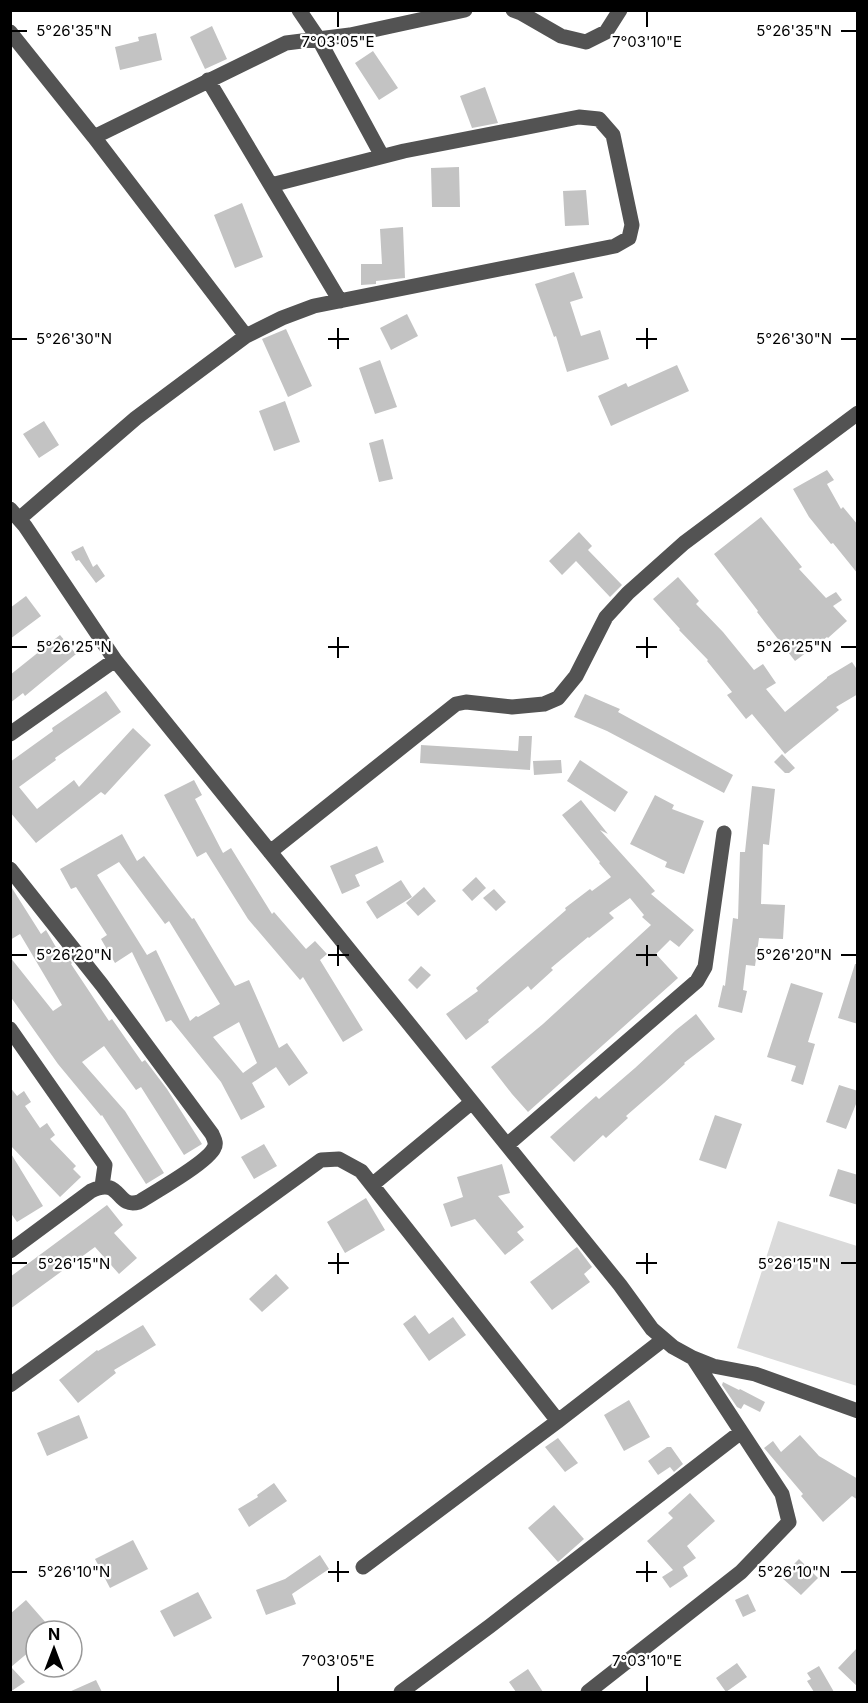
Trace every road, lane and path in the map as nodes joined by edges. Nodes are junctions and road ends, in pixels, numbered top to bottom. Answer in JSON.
{"nodes":[{"id":1,"x":299,"y":10,"type":"edge"},
{"id":2,"x":465,"y":10,"type":"edge"},
{"id":3,"x":513,"y":10,"type":"edge"},
{"id":4,"x":620,"y":10,"type":"edge"},
{"id":5,"x":10,"y":32,"type":"edge"},
{"id":6,"x":318,"y":38,"type":"junction"},
{"id":7,"x":208,"y":80,"type":"junction"},
{"id":8,"x":94,"y":137,"type":"junction"},
{"id":9,"x":382,"y":156,"type":"junction"},
{"id":10,"x":271,"y":185,"type":"junction"},
{"id":11,"x":340,"y":301,"type":"junction"},
{"id":12,"x":246,"y":336,"type":"junction"},
{"id":13,"x":858,"y":413,"type":"edge"},
{"id":14,"x":15,"y":514,"type":"edge"},
{"id":15,"x":115,"y":660,"type":"junction"},
{"id":16,"x":10,"y":734,"type":"edge"},
{"id":17,"x":724,"y":833,"type":"dead end"},
{"id":18,"x":270,"y":852,"type":"junction"},
{"id":19,"x":10,"y":869,"type":"edge"},
{"id":20,"x":10,"y":1029,"type":"edge"},
{"id":21,"x":472,"y":1102,"type":"junction"},
{"id":22,"x":507,"y":1145,"type":"junction"},
{"id":23,"x":372,"y":1185,"type":"junction"},
{"id":24,"x":102,"y":1186,"type":"junction"},
{"id":25,"x":10,"y":1251,"type":"edge"},
{"id":26,"x":664,"y":1339,"type":"junction"},
{"id":27,"x":693,"y":1358,"type":"junction"},
{"id":28,"x":10,"y":1385,"type":"edge"},
{"id":29,"x":858,"y":1411,"type":"edge"},
{"id":30,"x":558,"y":1421,"type":"junction"},
{"id":31,"x":741,"y":1432,"type":"junction"},
{"id":32,"x":363,"y":1567,"type":"dead end"},
{"id":33,"x":401,"y":1692,"type":"edge"},
{"id":34,"x":588,"y":1692,"type":"edge"}],
"edges":[{"from":1,"to":6,"type":"street"},
{"from":2,"to":6,"type":"street"},
{"from":3,"to":4,"type":"street"},
{"from":5,"to":8,"type":"street"},
{"from":6,"to":7,"type":"street"},
{"from":6,"to":9,"type":"street"},
{"from":7,"to":8,"type":"street"},
{"from":7,"to":10,"type":"street"},
{"from":8,"to":12,"type":"street"},
{"from":9,"to":10,"type":"street"},
{"from":9,"to":11,"type":"street"},
{"from":10,"to":11,"type":"street"},
{"from":11,"to":12,"type":"street"},
{"from":12,"to":14,"type":"street"},
{"from":13,"to":18,"type":"street"},
{"from":14,"to":15,"type":"street"},
{"from":15,"to":16,"type":"street"},
{"from":15,"to":18,"type":"street"},
{"from":17,"to":22,"type":"street"},
{"from":18,"to":21,"type":"street"},
{"from":19,"to":24,"type":"street"},
{"from":20,"to":24,"type":"street"},
{"from":21,"to":22,"type":"street"},
{"from":21,"to":23,"type":"street"},
{"from":22,"to":26,"type":"street"},
{"from":23,"to":28,"type":"street"},
{"from":23,"to":30,"type":"street"},
{"from":24,"to":25,"type":"street"},
{"from":26,"to":27,"type":"street"},
{"from":26,"to":30,"type":"street"},
{"from":27,"to":29,"type":"street"},
{"from":27,"to":31,"type":"street"},
{"from":30,"to":32,"type":"street"},
{"from":31,"to":33,"type":"street"},
{"from":31,"to":34,"type":"street"}]}
